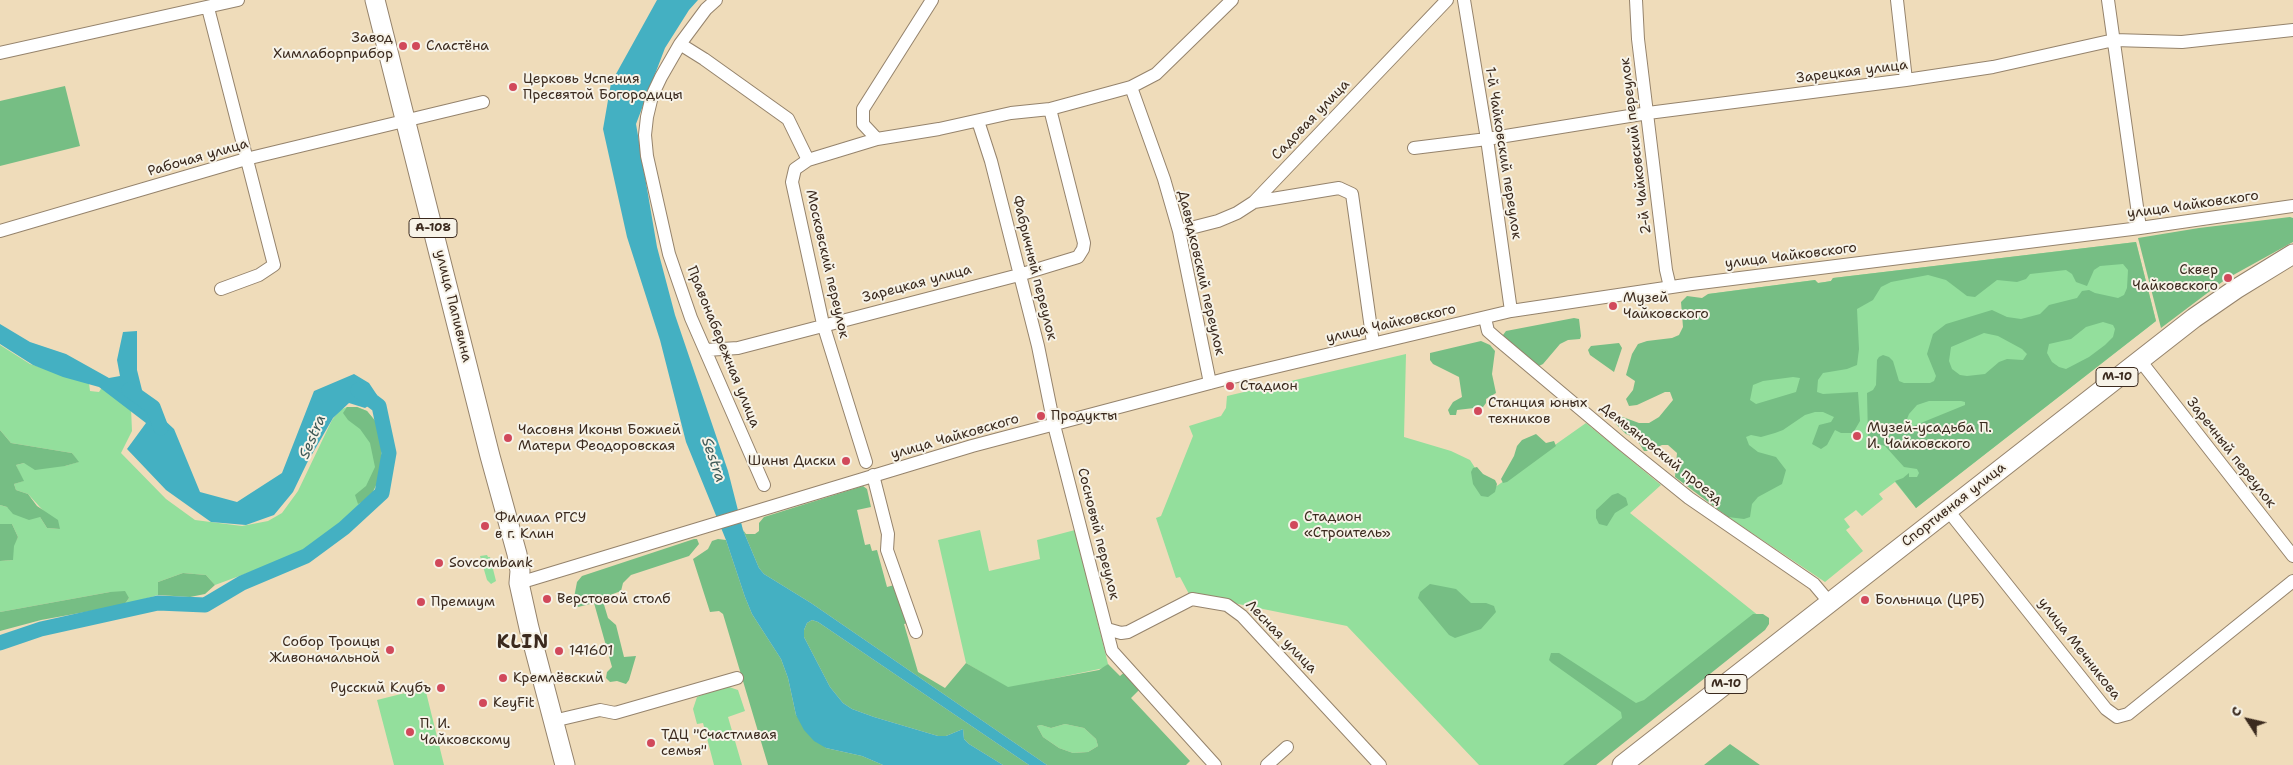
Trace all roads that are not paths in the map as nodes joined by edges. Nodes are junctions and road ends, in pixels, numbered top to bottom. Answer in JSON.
{"nodes":[{"id":1,"x":238,"y":0,"type":"edge"},
{"id":2,"x":375,"y":0,"type":"edge"},
{"id":3,"x":716,"y":0,"type":"edge"},
{"id":4,"x":932,"y":0,"type":"edge"},
{"id":5,"x":1232,"y":0,"type":"edge"},
{"id":6,"x":1447,"y":0,"type":"edge"},
{"id":7,"x":1464,"y":0,"type":"edge"},
{"id":8,"x":1636,"y":0,"type":"edge"},
{"id":9,"x":1898,"y":0,"type":"edge"},
{"id":10,"x":2108,"y":0,"type":"edge"},
{"id":11,"x":208,"y":8,"type":"junction"},
{"id":12,"x":2293,"y":30,"type":"edge"},
{"id":13,"x":2114,"y":40,"type":"junction"},
{"id":14,"x":680,"y":44,"type":"junction"},
{"id":15,"x":0,"y":54,"type":"edge"},
{"id":16,"x":1906,"y":80,"type":"junction"},
{"id":17,"x":1130,"y":87,"type":"junction"},
{"id":18,"x":483,"y":102,"type":"dead end"},
{"id":19,"x":1050,"y":109,"type":"junction"},
{"id":20,"x":1648,"y":113,"type":"junction"},
{"id":21,"x":406,"y":121,"type":"junction"},
{"id":22,"x":978,"y":121,"type":"junction"},
{"id":23,"x":877,"y":139,"type":"junction"},
{"id":24,"x":1487,"y":139,"type":"junction"},
{"id":25,"x":1414,"y":148,"type":"dead end"},
{"id":26,"x":246,"y":159,"type":"junction"},
{"id":27,"x":808,"y":160,"type":"junction"},
{"id":28,"x":1254,"y":202,"type":"junction"},
{"id":29,"x":2293,"y":207,"type":"edge"},
{"id":30,"x":2140,"y":228,"type":"junction"},
{"id":31,"x":0,"y":230,"type":"edge"},
{"id":32,"x":1178,"y":231,"type":"junction"},
{"id":33,"x":2293,"y":254,"type":"edge"},
{"id":34,"x":2293,"y":266,"type":"edge"},
{"id":35,"x":1019,"y":275,"type":"junction"},
{"id":36,"x":1670,"y":287,"type":"junction"},
{"id":37,"x":221,"y":289,"type":"dead end"},
{"id":38,"x":1511,"y":311,"type":"junction"},
{"id":39,"x":1485,"y":318,"type":"junction"},
{"id":40,"x":823,"y":324,"type":"junction"},
{"id":41,"x":1373,"y":343,"type":"junction"},
{"id":42,"x":706,"y":350,"type":"junction"},
{"id":43,"x":2146,"y":368,"type":"junction"},
{"id":44,"x":1210,"y":382,"type":"junction"},
{"id":45,"x":1054,"y":424,"type":"junction"},
{"id":46,"x":866,"y":462,"type":"dead end"},
{"id":47,"x":873,"y":475,"type":"junction"},
{"id":48,"x":764,"y":485,"type":"dead end"},
{"id":49,"x":1954,"y":518,"type":"junction"},
{"id":50,"x":2293,"y":556,"type":"edge"},
{"id":51,"x":2293,"y":581,"type":"edge"},
{"id":52,"x":519,"y":583,"type":"junction"},
{"id":53,"x":1830,"y":602,"type":"junction"},
{"id":54,"x":1106,"y":629,"type":"junction"},
{"id":55,"x":916,"y":632,"type":"dead end"},
{"id":56,"x":737,"y":678,"type":"dead end"},
{"id":57,"x":553,"y":721,"type":"junction"},
{"id":58,"x":1287,"y":747,"type":"dead end"},
{"id":59,"x":565,"y":765,"type":"edge"},
{"id":60,"x":1215,"y":765,"type":"edge"},
{"id":61,"x":1267,"y":765,"type":"edge"},
{"id":62,"x":1380,"y":765,"type":"edge"},
{"id":63,"x":1622,"y":765,"type":"edge"},
{"id":64,"x":1638,"y":765,"type":"edge"}],
"edges":[{"from":1,"to":11,"type":"street"},
{"from":2,"to":21,"type":"highway","name":"улица Папивина","number":"А-108"},
{"from":3,"to":14,"type":"street","name":"Правонабережная улица"},
{"from":4,"to":23,"type":"street"},
{"from":5,"to":17,"type":"street"},
{"from":6,"to":28,"type":"street","name":"Садовая улица"},
{"from":7,"to":24,"type":"street","name":"1-й Чайковский переулок"},
{"from":8,"to":20,"type":"street","name":"2-й Чайковский переулок"},
{"from":9,"to":16,"type":"street"},
{"from":10,"to":13,"type":"street"},
{"from":11,"to":15,"type":"street"},
{"from":11,"to":26,"type":"street"},
{"from":12,"to":13,"type":"street","name":"Зарецкая улица"},
{"from":13,"to":16,"type":"street","name":"Зарецкая улица"},
{"from":13,"to":30,"type":"street"},
{"from":14,"to":27,"type":"street"},
{"from":14,"to":42,"type":"street","name":"Правонабережная улица"},
{"from":16,"to":20,"type":"street","name":"Зарецкая улица"},
{"from":17,"to":19,"type":"street"},
{"from":17,"to":32,"type":"street","name":"Давыдковский переулок"},
{"from":18,"to":21,"type":"street","name":"Рабочая улица"},
{"from":19,"to":22,"type":"street"},
{"from":19,"to":35,"type":"street","name":"Зарецкая улица"},
{"from":20,"to":24,"type":"street","name":"Зарецкая улица"},
{"from":20,"to":36,"type":"street","name":"2-й Чайковский переулок"},
{"from":21,"to":26,"type":"street","name":"Рабочая улица"},
{"from":21,"to":52,"type":"highway","name":"улица Папивина","number":"А-108"},
{"from":22,"to":23,"type":"street"},
{"from":22,"to":35,"type":"street","name":"Фабричный переулок"},
{"from":23,"to":27,"type":"street"},
{"from":24,"to":25,"type":"street","name":"Зарецкая улица"},
{"from":24,"to":38,"type":"street","name":"1-й Чайковский переулок"},
{"from":26,"to":31,"type":"street","name":"Рабочая улица"},
{"from":26,"to":37,"type":"street"},
{"from":27,"to":40,"type":"street","name":"Московский переулок"},
{"from":28,"to":32,"type":"street","name":"Садовая улица"},
{"from":28,"to":41,"type":"street"},
{"from":29,"to":30,"type":"street","name":"улица Чайковского"},
{"from":30,"to":36,"type":"street","name":"улица Чайковского"},
{"from":32,"to":44,"type":"street","name":"Давыдковский переулок"},
{"from":33,"to":53,"type":"highway","name":"Спортивная улица","number":"М-10"},
{"from":34,"to":43,"type":"highway","name":"Спортивная улица","number":"М-10"},
{"from":35,"to":40,"type":"street","name":"Зарецкая улица"},
{"from":35,"to":45,"type":"street","name":"Фабричный переулок"},
{"from":36,"to":38,"type":"street","name":"улица Чайковского"},
{"from":38,"to":39,"type":"street","name":"улица Чайковского"},
{"from":39,"to":41,"type":"street","name":"улица Чайковского"},
{"from":39,"to":53,"type":"street","name":"Демьяновский проезд"},
{"from":40,"to":42,"type":"street","name":"Зарецкая улица"},
{"from":40,"to":46,"type":"street","name":"Московский переулок"},
{"from":41,"to":44,"type":"street","name":"улица Чайковского"},
{"from":42,"to":48,"type":"street","name":"Правонабережная улица"},
{"from":43,"to":49,"type":"highway","name":"Спортивная улица","number":"М-10"},
{"from":43,"to":50,"type":"street","name":"Заречный переулок"},
{"from":44,"to":45,"type":"street","name":"улица Чайковского"},
{"from":45,"to":47,"type":"street","name":"улица Чайковского"},
{"from":45,"to":54,"type":"street","name":"Сосновый переулок"},
{"from":47,"to":52,"type":"street","name":"улица Чайковского"},
{"from":47,"to":55,"type":"street"},
{"from":49,"to":51,"type":"street","name":"улица Мечникова"},
{"from":49,"to":64,"type":"highway","name":"Спортивная улица","number":"М-10"},
{"from":52,"to":57,"type":"highway","number":"А-108"},
{"from":53,"to":63,"type":"highway","name":"Спортивная улица","number":"М-10"},
{"from":54,"to":60,"type":"street","name":"Сосновый переулок"},
{"from":54,"to":62,"type":"street","name":"Лесная улица"},
{"from":56,"to":57,"type":"street"},
{"from":57,"to":59,"type":"highway","number":"А-108"},
{"from":58,"to":61,"type":"street"}]}
